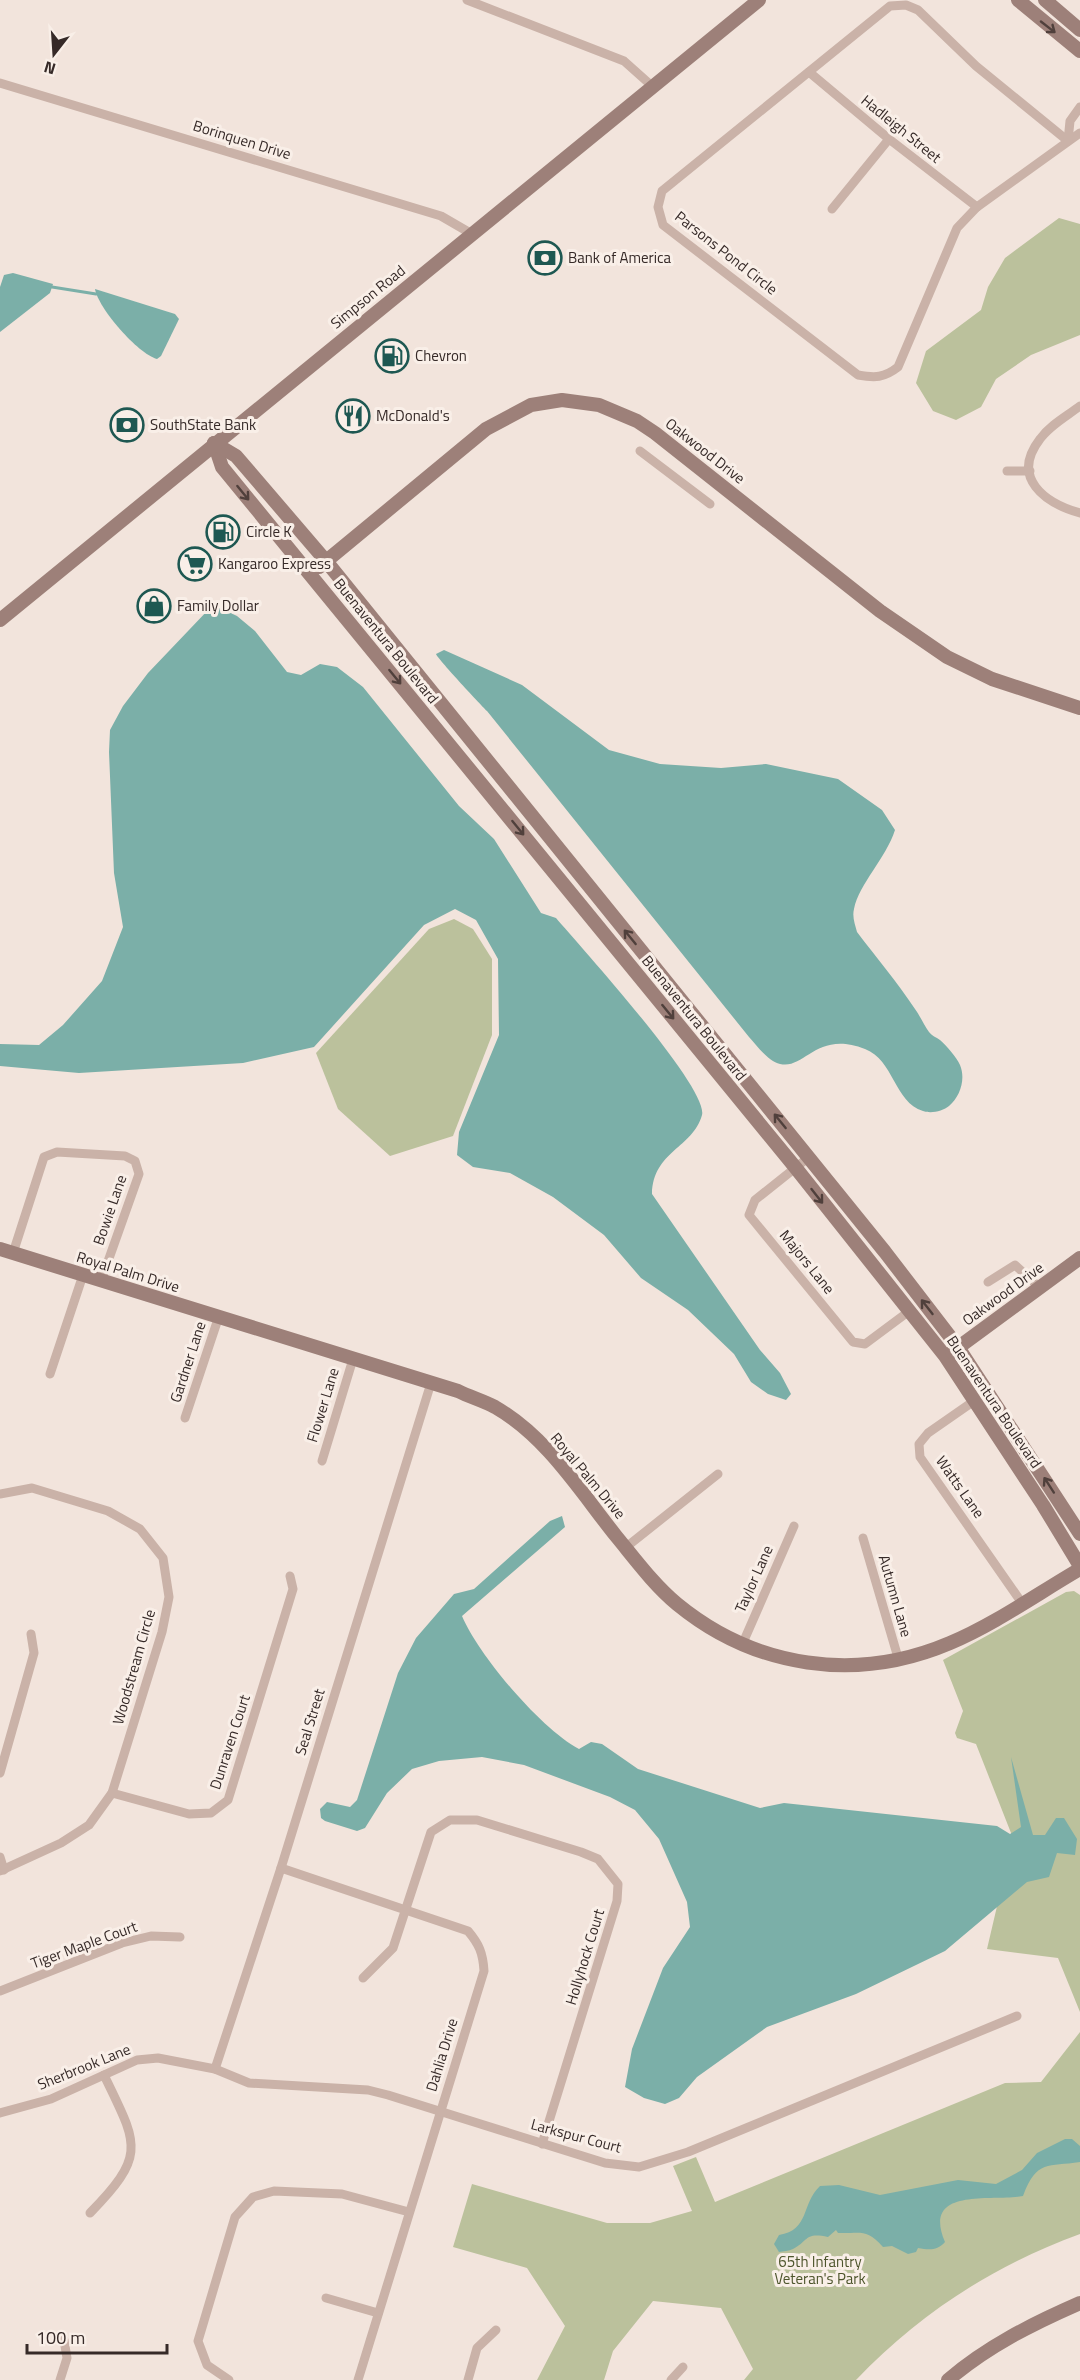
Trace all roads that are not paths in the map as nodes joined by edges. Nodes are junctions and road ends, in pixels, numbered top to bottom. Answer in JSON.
{"nodes":[{"id":1,"x":467,"y":0,"type":"edge"},
{"id":2,"x":759,"y":0,"type":"edge"},
{"id":3,"x":1018,"y":0,"type":"edge"},
{"id":4,"x":1045,"y":0,"type":"edge"},
{"id":5,"x":1080,"y":30,"type":"edge"},
{"id":6,"x":1080,"y":51,"type":"edge"},
{"id":7,"x":808,"y":72,"type":"junction"},
{"id":8,"x":0,"y":83,"type":"edge"},
{"id":9,"x":652,"y":86,"type":"junction"},
{"id":10,"x":1080,"y":107,"type":"edge"},
{"id":11,"x":1080,"y":134,"type":"edge"},
{"id":12,"x":889,"y":139,"type":"junction"},
{"id":13,"x":1068,"y":141,"type":"junction"},
{"id":14,"x":977,"y":207,"type":"junction"},
{"id":15,"x":832,"y":209,"type":"dead end"},
{"id":16,"x":472,"y":234,"type":"junction"},
{"id":17,"x":1080,"y":406,"type":"edge"},
{"id":18,"x":214,"y":443,"type":"junction"},
{"id":19,"x":640,"y":451,"type":"dead end"},
{"id":20,"x":1007,"y":471,"type":"dead end"},
{"id":21,"x":1030,"y":471,"type":"junction"},
{"id":22,"x":710,"y":504,"type":"dead end"},
{"id":23,"x":1080,"y":513,"type":"edge"},
{"id":24,"x":326,"y":561,"type":"junction"},
{"id":25,"x":310,"y":574,"type":"junction"},
{"id":26,"x":0,"y":620,"type":"edge"},
{"id":27,"x":1080,"y":708,"type":"edge"},
{"id":28,"x":794,"y":1139,"type":"junction"},
{"id":29,"x":781,"y":1150,"type":"junction"},
{"id":30,"x":809,"y":1157,"type":"junction"},
{"id":31,"x":795,"y":1167,"type":"junction"},
{"id":32,"x":7,"y":1251,"type":"edge"},
{"id":33,"x":1080,"y":1258,"type":"edge"},
{"id":34,"x":83,"y":1275,"type":"junction"},
{"id":35,"x":101,"y":1281,"type":"junction"},
{"id":36,"x":988,"y":1282,"type":"dead end"},
{"id":37,"x":1039,"y":1287,"type":"junction"},
{"id":38,"x":908,"y":1312,"type":"junction"},
{"id":39,"x":219,"y":1317,"type":"junction"},
{"id":40,"x":958,"y":1347,"type":"junction"},
{"id":41,"x":945,"y":1356,"type":"junction"},
{"id":42,"x":353,"y":1359,"type":"junction"},
{"id":43,"x":50,"y":1374,"type":"dead end"},
{"id":44,"x":431,"y":1383,"type":"junction"},
{"id":45,"x":974,"y":1401,"type":"junction"},
{"id":46,"x":185,"y":1418,"type":"dead end"},
{"id":47,"x":322,"y":1461,"type":"dead end"},
{"id":48,"x":718,"y":1474,"type":"dead end"},
{"id":49,"x":0,"y":1494,"type":"edge"},
{"id":50,"x":794,"y":1526,"type":"dead end"},
{"id":51,"x":1080,"y":1534,"type":"edge"},
{"id":52,"x":863,"y":1538,"type":"dead end"},
{"id":53,"x":625,"y":1548,"type":"junction"},
{"id":54,"x":1080,"y":1568,"type":"edge"},
{"id":55,"x":290,"y":1576,"type":"dead end"},
{"id":56,"x":1022,"y":1603,"type":"junction"},
{"id":57,"x":31,"y":1635,"type":"dead end"},
{"id":58,"x":742,"y":1645,"type":"junction"},
{"id":59,"x":899,"y":1661,"type":"junction"},
{"id":60,"x":0,"y":1773,"type":"edge"},
{"id":61,"x":112,"y":1793,"type":"junction"},
{"id":62,"x":0,"y":1857,"type":"edge"},
{"id":63,"x":280,"y":1868,"type":"junction"},
{"id":64,"x":2,"y":1871,"type":"edge"},
{"id":65,"x":405,"y":1909,"type":"junction"},
{"id":66,"x":180,"y":1937,"type":"dead end"},
{"id":67,"x":363,"y":1978,"type":"dead end"},
{"id":68,"x":0,"y":1991,"type":"edge"},
{"id":69,"x":1017,"y":2016,"type":"dead end"},
{"id":70,"x":215,"y":2069,"type":"junction"},
{"id":71,"x":104,"y":2075,"type":"junction"},
{"id":72,"x":440,"y":2111,"type":"junction"},
{"id":73,"x":0,"y":2113,"type":"edge"},
{"id":74,"x":542,"y":2144,"type":"junction"},
{"id":75,"x":409,"y":2212,"type":"junction"},
{"id":76,"x":90,"y":2213,"type":"dead end"},
{"id":77,"x":326,"y":2298,"type":"dead end"},
{"id":78,"x":1080,"y":2303,"type":"edge"},
{"id":79,"x":378,"y":2313,"type":"junction"},
{"id":80,"x":496,"y":2330,"type":"dead end"},
{"id":81,"x":64,"y":2340,"type":"dead end"},
{"id":82,"x":683,"y":2367,"type":"dead end"},
{"id":83,"x":954,"y":2378,"type":"edge"},
{"id":84,"x":60,"y":2380,"type":"edge"},
{"id":85,"x":229,"y":2380,"type":"edge"},
{"id":86,"x":358,"y":2380,"type":"edge"},
{"id":87,"x":468,"y":2380,"type":"edge"},
{"id":88,"x":671,"y":2380,"type":"edge"}],
"edges":[{"from":1,"to":9,"type":"street"},
{"from":2,"to":9,"type":"main road","name":"Simpson Road"},
{"from":3,"to":6,"type":"main road","one_way":true},
{"from":4,"to":5,"type":"main road"},
{"from":7,"to":12,"type":"street","name":"Hadleigh Street"},
{"from":7,"to":13,"type":"street","name":"Parsons Pond Circle"},
{"from":7,"to":14,"type":"street","name":"Parsons Pond Circle"},
{"from":8,"to":16,"type":"street","name":"Borinquen Drive"},
{"from":9,"to":16,"type":"main road","name":"Simpson Road"},
{"from":10,"to":13,"type":"street"},
{"from":11,"to":13,"type":"street","name":"Parsons Pond Circle"},
{"from":12,"to":14,"type":"street","name":"Hadleigh Street"},
{"from":12,"to":15,"type":"street"},
{"from":13,"to":14,"type":"street","name":"Parsons Pond Circle"},
{"from":16,"to":18,"type":"main road","name":"Simpson Road"},
{"from":17,"to":21,"type":"street"},
{"from":18,"to":24,"type":"main road","name":"Buenaventura Boulevard"},
{"from":18,"to":25,"type":"main road","name":"Buenaventura Boulevard","one_way":true},
{"from":18,"to":26,"type":"main road","name":"Simpson Road"},
{"from":19,"to":22,"type":"street"},
{"from":20,"to":21,"type":"street"},
{"from":21,"to":23,"type":"street"},
{"from":24,"to":25,"type":"main road","name":"Oakwood Drive"},
{"from":24,"to":27,"type":"main road","name":"Oakwood Drive"},
{"from":28,"to":24,"type":"main road","name":"Buenaventura Boulevard","one_way":true},
{"from":25,"to":29,"type":"main road","name":"Buenaventura Boulevard","one_way":true},
{"from":28,"to":29,"type":"street"},
{"from":28,"to":30,"type":"main road","name":"Buenaventura Boulevard"},
{"from":29,"to":31,"type":"main road","name":"Buenaventura Boulevard"},
{"from":30,"to":31,"type":"street","name":"Majors Lane"},
{"from":40,"to":30,"type":"main road","name":"Buenaventura Boulevard","one_way":true},
{"from":31,"to":38,"type":"main road","name":"Buenaventura Boulevard","one_way":true},
{"from":31,"to":38,"type":"street","name":"Majors Lane"},
{"from":32,"to":34,"type":"main road","name":"Royal Palm Drive"},
{"from":32,"to":35,"type":"street","name":"Bowie Lane"},
{"from":33,"to":37,"type":"main road","name":"Oakwood Drive"},
{"from":34,"to":35,"type":"main road","name":"Royal Palm Drive"},
{"from":34,"to":43,"type":"street"},
{"from":35,"to":39,"type":"main road","name":"Royal Palm Drive"},
{"from":36,"to":37,"type":"street"},
{"from":37,"to":40,"type":"main road","name":"Oakwood Drive"},
{"from":38,"to":41,"type":"main road","name":"Buenaventura Boulevard"},
{"from":39,"to":42,"type":"main road","name":"Royal Palm Drive"},
{"from":39,"to":46,"type":"street","name":"Gardner Lane"},
{"from":40,"to":41,"type":"main road","name":"Oakwood Drive"},
{"from":51,"to":40,"type":"main road","name":"Buenaventura Boulevard","one_way":true},
{"from":41,"to":45,"type":"main road","name":"Buenaventura Boulevard"},
{"from":42,"to":44,"type":"main road","name":"Royal Palm Drive"},
{"from":42,"to":47,"type":"street","name":"Flower Lane"},
{"from":44,"to":53,"type":"main road","name":"Royal Palm Drive"},
{"from":44,"to":63,"type":"street","name":"Seal Street"},
{"from":45,"to":54,"type":"main road","name":"Buenaventura Boulevard"},
{"from":45,"to":56,"type":"street","name":"Watts Lane"},
{"from":48,"to":53,"type":"street"},
{"from":49,"to":61,"type":"street","name":"Woodstream Circle"},
{"from":50,"to":58,"type":"street","name":"Taylor Lane"},
{"from":52,"to":59,"type":"street","name":"Autumn Lane"},
{"from":53,"to":58,"type":"main road","name":"Royal Palm Drive"},
{"from":54,"to":56,"type":"main road","name":"Royal Palm Drive"},
{"from":55,"to":61,"type":"street","name":"Dunraven Court"},
{"from":56,"to":59,"type":"main road","name":"Royal Palm Drive"},
{"from":57,"to":60,"type":"street"},
{"from":58,"to":59,"type":"main road","name":"Royal Palm Drive"},
{"from":61,"to":64,"type":"street","name":"Woodstream Circle"},
{"from":62,"to":64,"type":"street"},
{"from":63,"to":65,"type":"street","name":"Dahlia Drive"},
{"from":63,"to":70,"type":"street","name":"Seal Street"},
{"from":65,"to":67,"type":"street","name":"Hollyhock Court"},
{"from":65,"to":72,"type":"street","name":"Dahlia Drive"},
{"from":65,"to":74,"type":"street","name":"Hollyhock Court"},
{"from":66,"to":68,"type":"street","name":"Tiger Maple Court"},
{"from":69,"to":74,"type":"street","name":"Larkspur Court"},
{"from":70,"to":71,"type":"street","name":"Sherbrook Lane"},
{"from":70,"to":72,"type":"street","name":"Larkspur Court"},
{"from":71,"to":73,"type":"street","name":"Sherbrook Lane"},
{"from":71,"to":76,"type":"street"},
{"from":72,"to":74,"type":"street","name":"Larkspur Court"},
{"from":72,"to":75,"type":"street","name":"Dahlia Drive"},
{"from":75,"to":79,"type":"street","name":"Dahlia Drive"},
{"from":75,"to":85,"type":"street"},
{"from":77,"to":79,"type":"street"},
{"from":78,"to":83,"type":"main road"},
{"from":79,"to":86,"type":"street","name":"Dahlia Drive"},
{"from":80,"to":87,"type":"street"},
{"from":81,"to":84,"type":"street"},
{"from":82,"to":88,"type":"street"}]}
